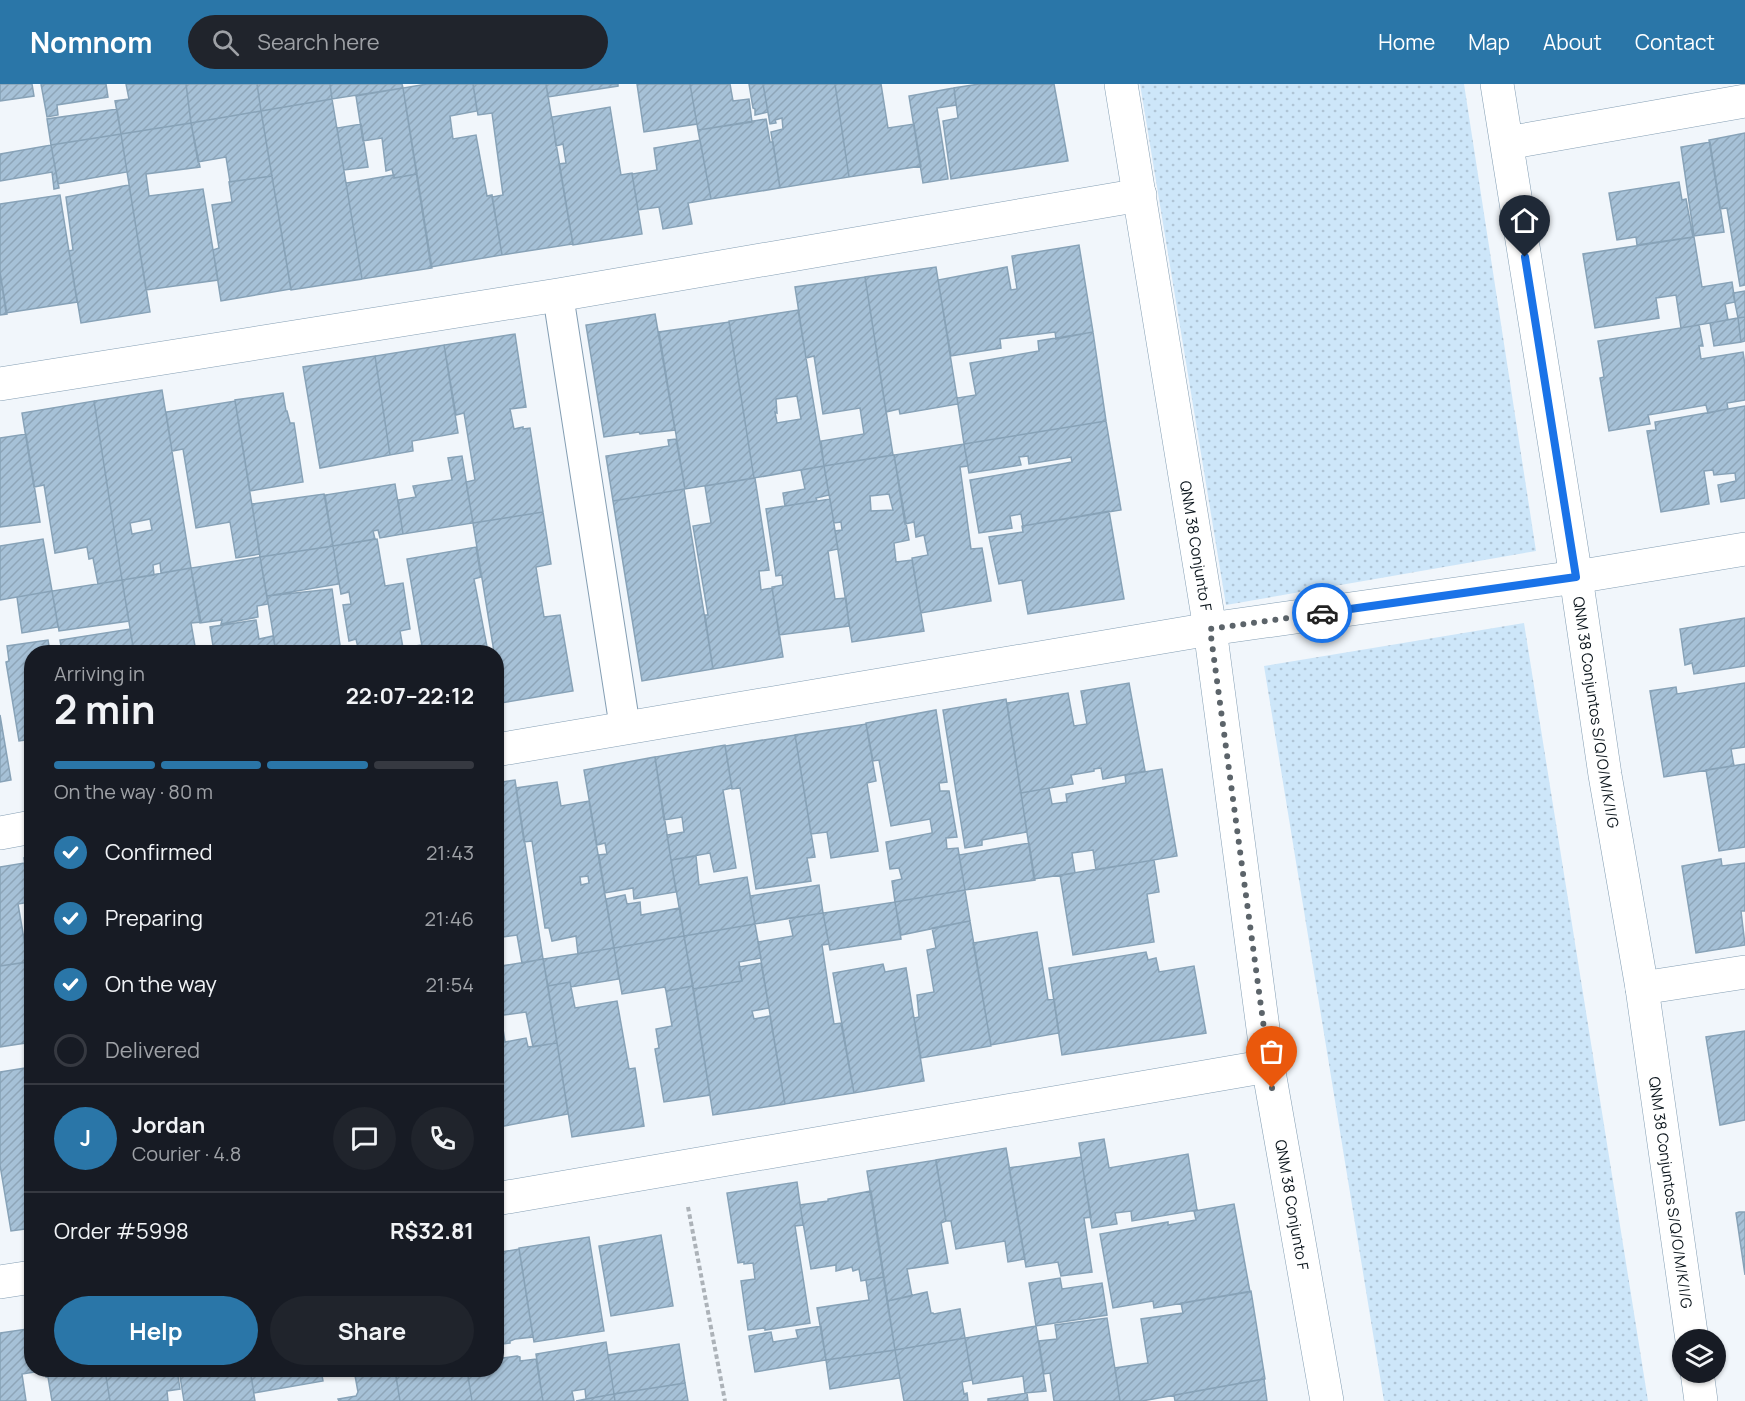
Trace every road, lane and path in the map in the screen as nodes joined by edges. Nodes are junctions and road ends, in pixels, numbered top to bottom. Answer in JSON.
{"nodes":[{"id":1,"x":1122,"y":84,"type":"edge"},
{"id":2,"x":1497,"y":84,"type":"edge"},
{"id":3,"x":1745,"y":101,"type":"edge"},
{"id":4,"x":1507,"y":143,"type":"junction"},
{"id":5,"x":1140,"y":195,"type":"junction"},
{"id":6,"x":558,"y":296,"type":"junction"},
{"id":7,"x":0,"y":384,"type":"edge"},
{"id":8,"x":1745,"y":549,"type":"edge"},
{"id":9,"x":1576,"y":577,"type":"junction"},
{"id":10,"x":1210,"y":629,"type":"junction"},
{"id":11,"x":625,"y":728,"type":"junction"},
{"id":12,"x":504,"y":749,"type":"edge"},
{"id":13,"x":24,"y":828,"type":"edge"},
{"id":14,"x":0,"y":833,"type":"edge"},
{"id":15,"x":1745,"y":972,"type":"edge"},
{"id":16,"x":1642,"y":988,"type":"junction"},
{"id":17,"x":1268,"y":1066,"type":"junction"},
{"id":18,"x":680,"y":1168,"type":"junction"},
{"id":19,"x":504,"y":1198,"type":"edge"},
{"id":20,"x":24,"y":1278,"type":"edge"},
{"id":21,"x":0,"y":1282,"type":"edge"},
{"id":22,"x":1690,"y":1329,"type":"edge"},
{"id":23,"x":1699,"y":1383,"type":"edge"},
{"id":24,"x":725,"y":1401,"type":"edge"},
{"id":25,"x":1327,"y":1401,"type":"edge"},
{"id":26,"x":1701,"y":1401,"type":"edge"}],
"edges":[{"from":1,"to":5,"type":"street","name":"QNM 38 Conjunto F"},
{"from":2,"to":4,"type":"street","name":"QNM 38 Conjuntos S/Q/O/M/K/I/G"},
{"from":3,"to":4,"type":"street"},
{"from":4,"to":9,"type":"street","name":"QNM 38 Conjuntos S/Q/O/M/K/I/G"},
{"from":5,"to":6,"type":"street"},
{"from":5,"to":10,"type":"street","name":"QNM 38 Conjunto F"},
{"from":6,"to":7,"type":"street"},
{"from":6,"to":11,"type":"street"},
{"from":8,"to":9,"type":"street"},
{"from":9,"to":10,"type":"street"},
{"from":9,"to":16,"type":"street","name":"QNM 38 Conjuntos S/Q/O/M/K/I/G"},
{"from":10,"to":11,"type":"street"},
{"from":10,"to":17,"type":"street","name":"QNM 38 Conjunto F"},
{"from":11,"to":12,"type":"street"},
{"from":13,"to":14,"type":"street"},
{"from":15,"to":16,"type":"street"},
{"from":16,"to":22,"type":"street","name":"QNM 38 Conjuntos S/Q/O/M/K/I/G"},
{"from":17,"to":18,"type":"street"},
{"from":17,"to":25,"type":"street","name":"QNM 38 Conjunto F"},
{"from":18,"to":19,"type":"street"},
{"from":18,"to":24,"type":"path"},
{"from":20,"to":21,"type":"street"},
{"from":23,"to":26,"type":"street"}]}
